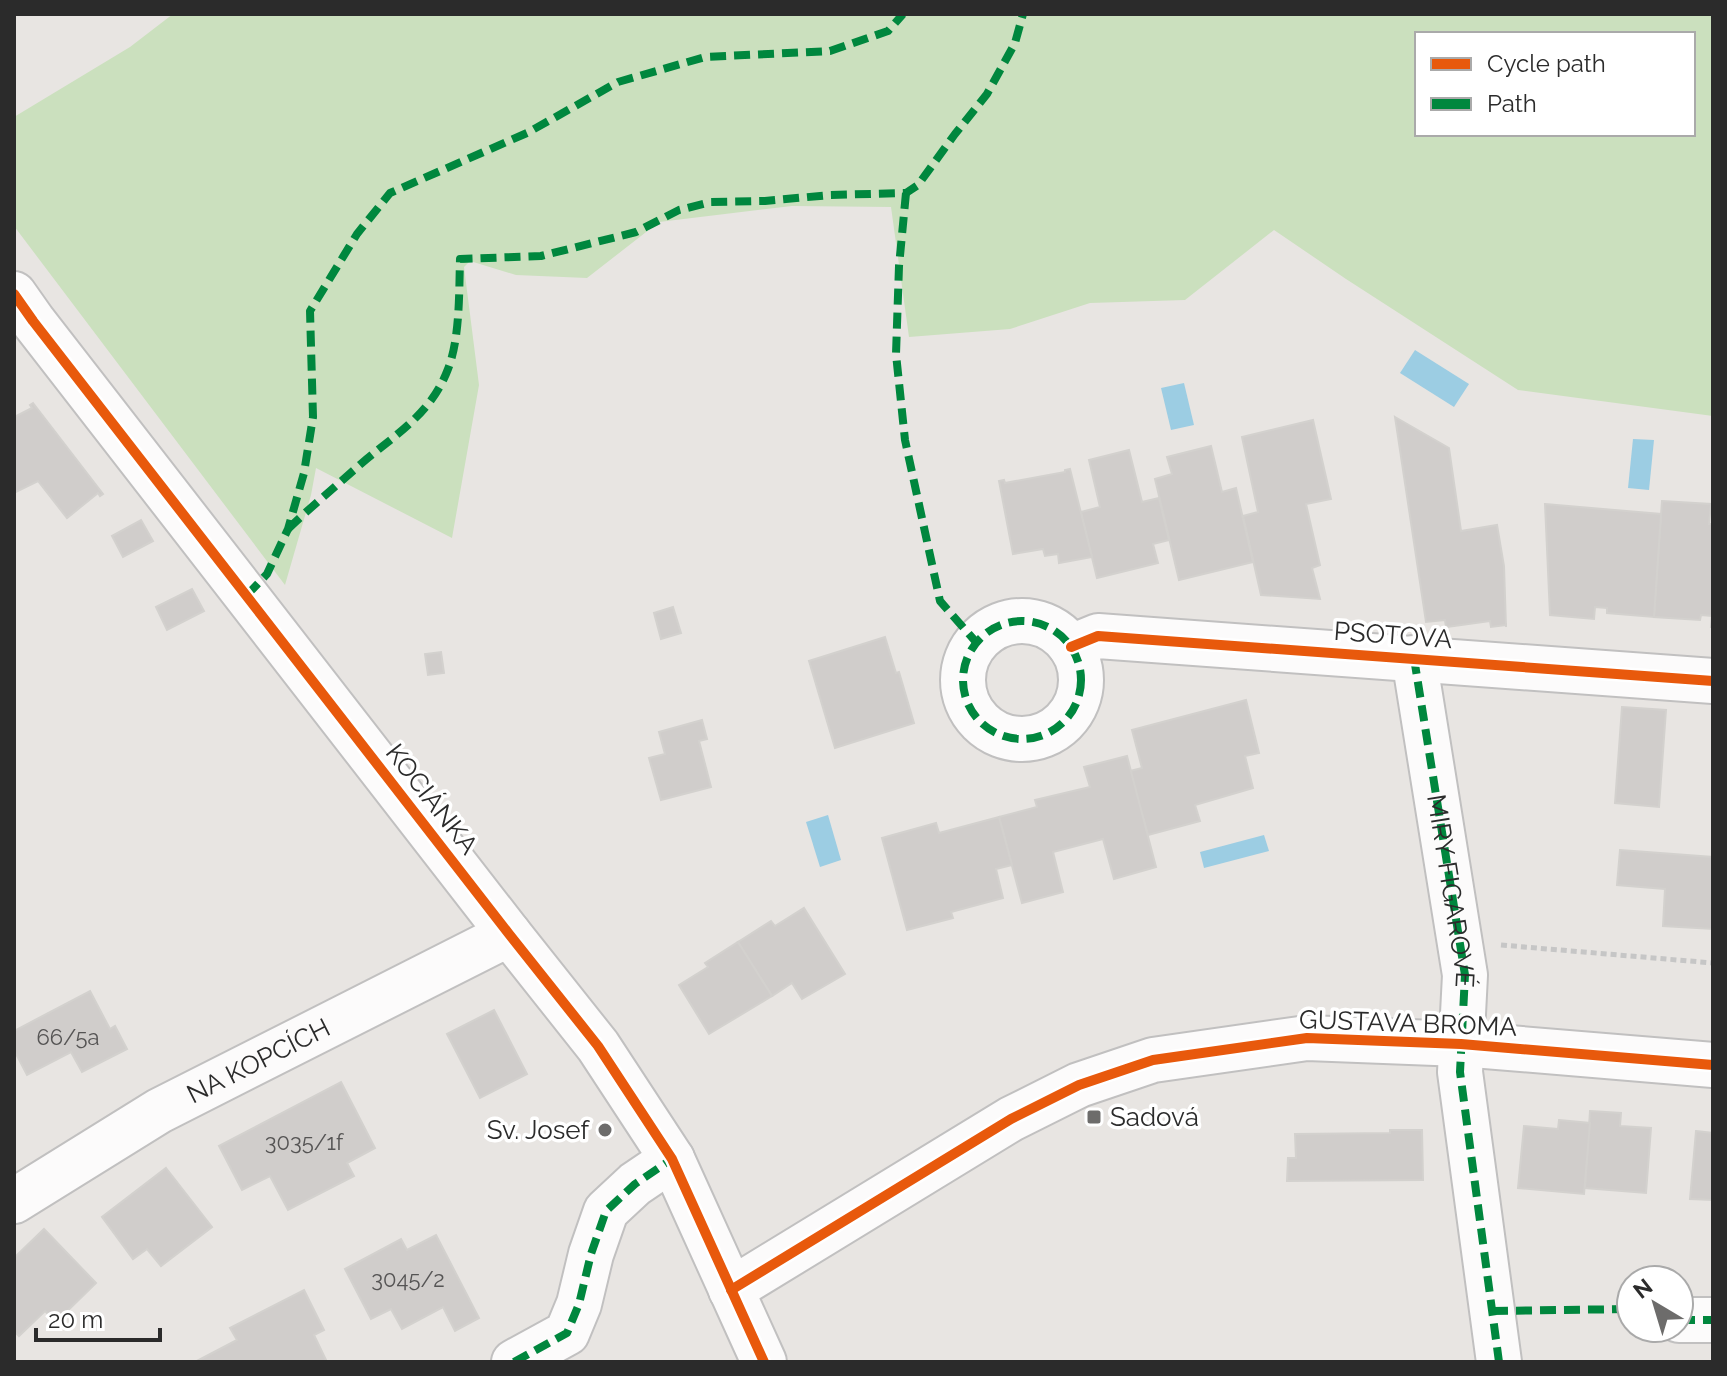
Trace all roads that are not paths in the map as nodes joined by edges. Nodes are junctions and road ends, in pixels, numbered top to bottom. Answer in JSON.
{"nodes":[{"id":1,"x":14,"y":294,"type":"edge"},
{"id":2,"x":1071,"y":647,"type":"dead end"},
{"id":3,"x":1414,"y":658,"type":"junction"},
{"id":4,"x":1713,"y":681,"type":"edge"},
{"id":5,"x":509,"y":934,"type":"junction"},
{"id":6,"x":1461,"y":1044,"type":"junction"},
{"id":7,"x":1713,"y":1065,"type":"edge"},
{"id":8,"x":672,"y":1159,"type":"junction"},
{"id":9,"x":14,"y":1201,"type":"edge"},
{"id":10,"x":731,"y":1290,"type":"junction"},
{"id":11,"x":514,"y":1362,"type":"edge"},
{"id":12,"x":764,"y":1362,"type":"edge"},
{"id":13,"x":1499,"y":1362,"type":"edge"}],
"edges":[{"from":1,"to":5,"type":"street","name":"KOCIÁNKA"},
{"from":2,"to":3,"type":"street","name":"PSOTOVA"},
{"from":3,"to":4,"type":"street","name":"PSOTOVA"},
{"from":3,"to":6,"type":"street","name":"MIRY FIGAROVÉ"},
{"from":5,"to":8,"type":"street","name":"KOCIÁNKA"},
{"from":5,"to":9,"type":"street","name":"NA KOPCÍCH"},
{"from":6,"to":7,"type":"street","name":"GUSTAVA BROMA"},
{"from":6,"to":10,"type":"street","name":"GUSTAVA BROMA"},
{"from":6,"to":13,"type":"street","name":"MIRY FIGAROVÉ"},
{"from":8,"to":10,"type":"street","name":"KOCIÁNKA"},
{"from":8,"to":11,"type":"street"},
{"from":10,"to":12,"type":"street","name":"KOCIÁNKA"}]}
